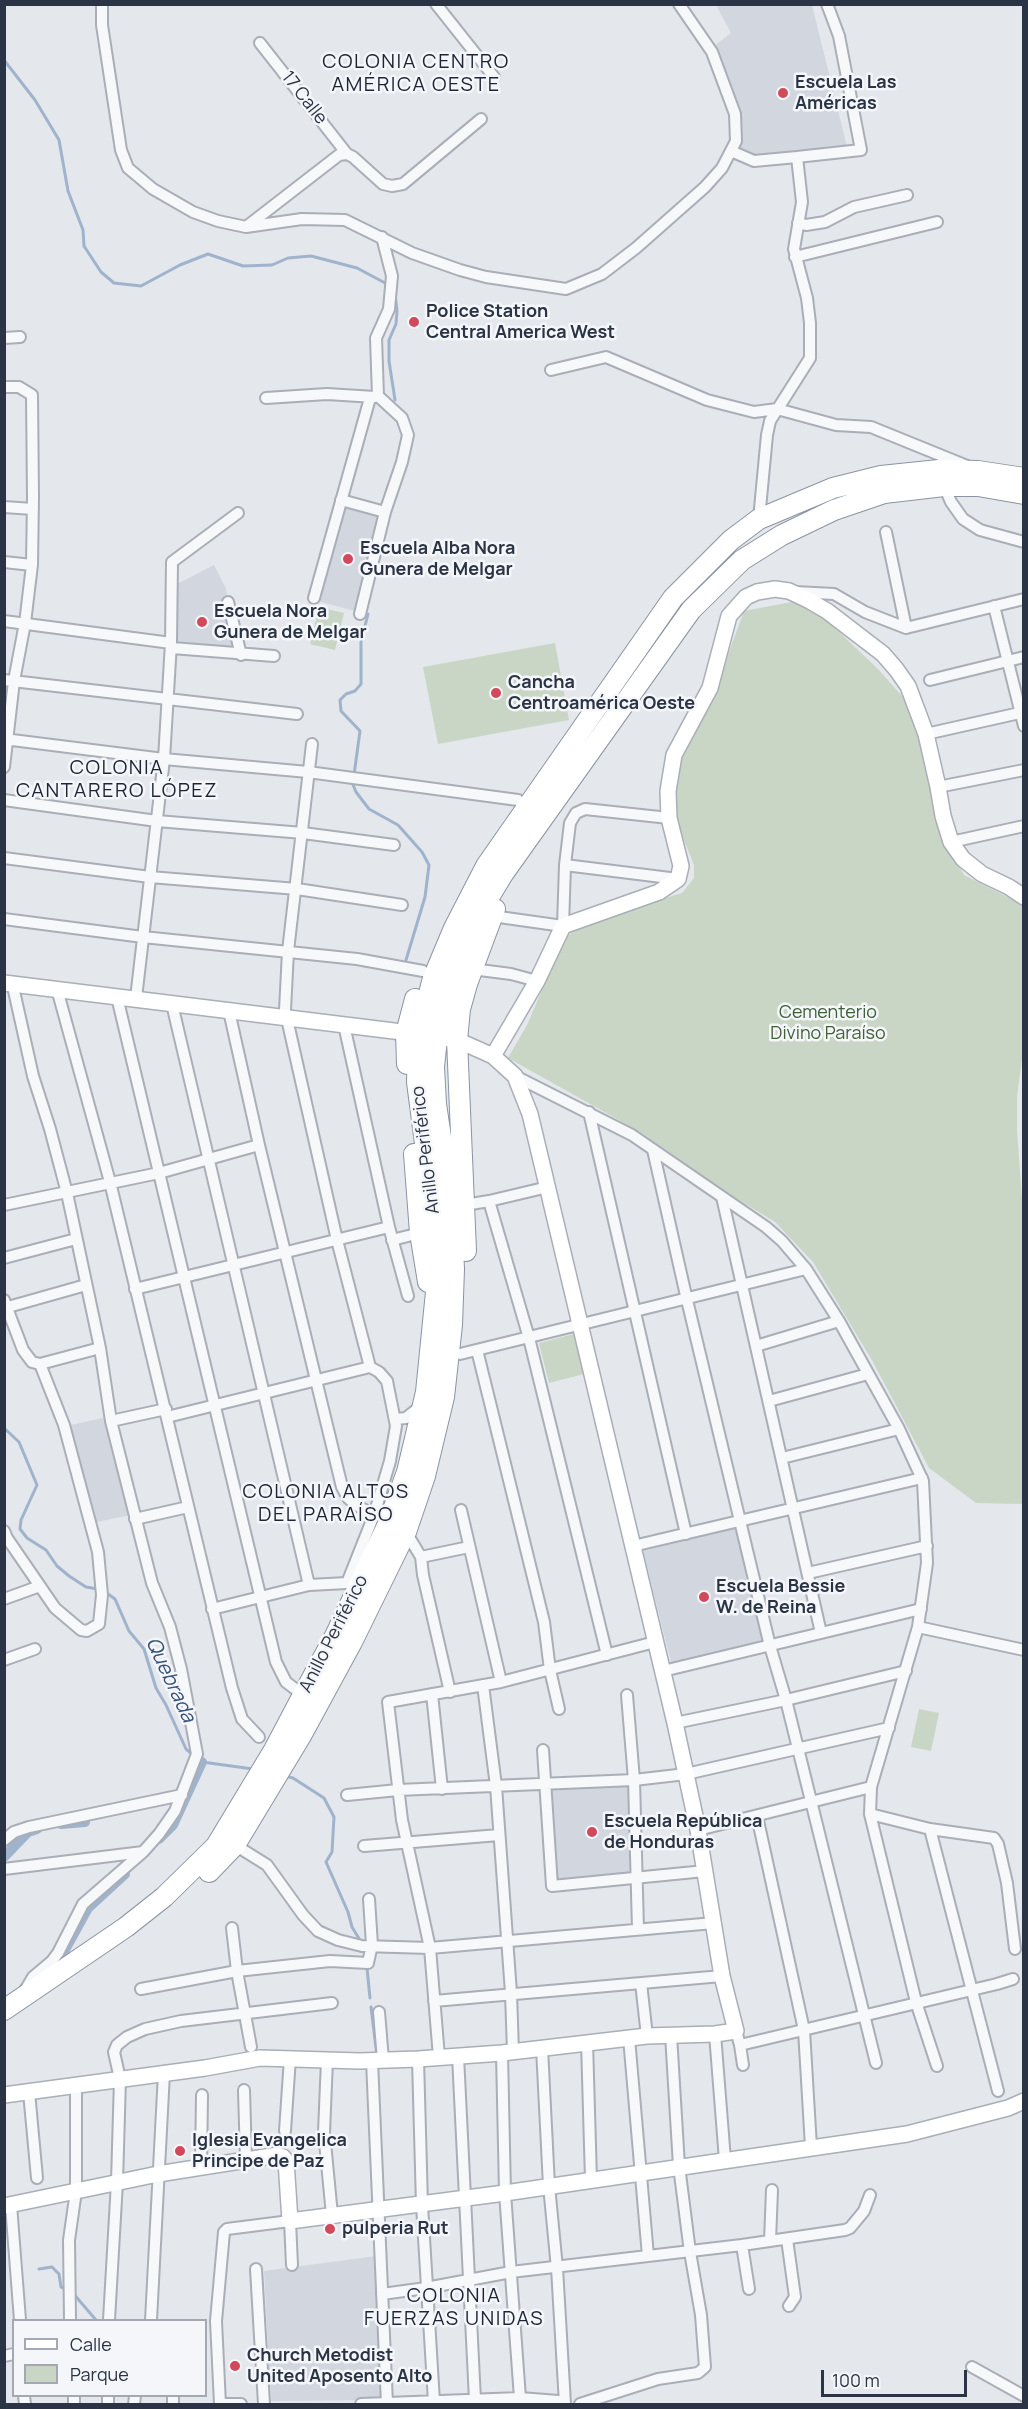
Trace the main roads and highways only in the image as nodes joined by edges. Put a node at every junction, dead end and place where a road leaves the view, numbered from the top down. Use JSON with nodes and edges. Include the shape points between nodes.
{"nodes":[{"id":1,"x":1023,"y":478,"type":"edge"},
{"id":2,"x":1023,"y":494,"type":"edge"},
{"id":3,"x":573,"y":742,"type":"junction"},
{"id":4,"x":592,"y":748,"type":"junction"},
{"id":5,"x":434,"y":1320,"type":"junction"},
{"id":6,"x":444,"y":1397,"type":"junction"},
{"id":7,"x":12,"y":2004,"type":"edge"},
{"id":8,"x":4,"y":2024,"type":"edge"}],
"edges":[{"from":1,"to":3,"type":"highway","name":"Anillo Periférico","via":[[978,471],[881,476],[833,488],[759,519],[731,540],[673,598]]},
{"from":2,"to":4,"type":"highway","name":"Anillo Periférico","via":[[978,486],[884,493],[859,500],[782,535],[742,560],[691,610]]},
{"from":3,"to":5,"type":"highway","name":"Anillo Periférico","via":[[486,866],[467,900],[434,978],[424,1013],[417,1082],[436,1231]]},
{"from":3,"to":5,"type":"highway","via":[[543,766],[465,880],[423,971],[408,1033],[420,1233]]},
{"from":4,"to":6,"type":"highway","via":[[571,793],[500,898],[450,1039],[465,1205],[468,1352]]},
{"from":4,"to":6,"type":"highway","name":"Anillo Periférico","via":[[483,907],[443,1005],[435,1067],[436,1104],[451,1204],[454,1269]]},
{"from":5,"to":7,"type":"highway","name":"Anillo Periférico","via":[[423,1405],[407,1472],[387,1526],[335,1636],[230,1824],[200,1864],[164,1897]]},
{"from":6,"to":8,"type":"highway","name":"Anillo Periférico","via":[[425,1476],[406,1532],[319,1703],[235,1845],[166,1909]]}]}
